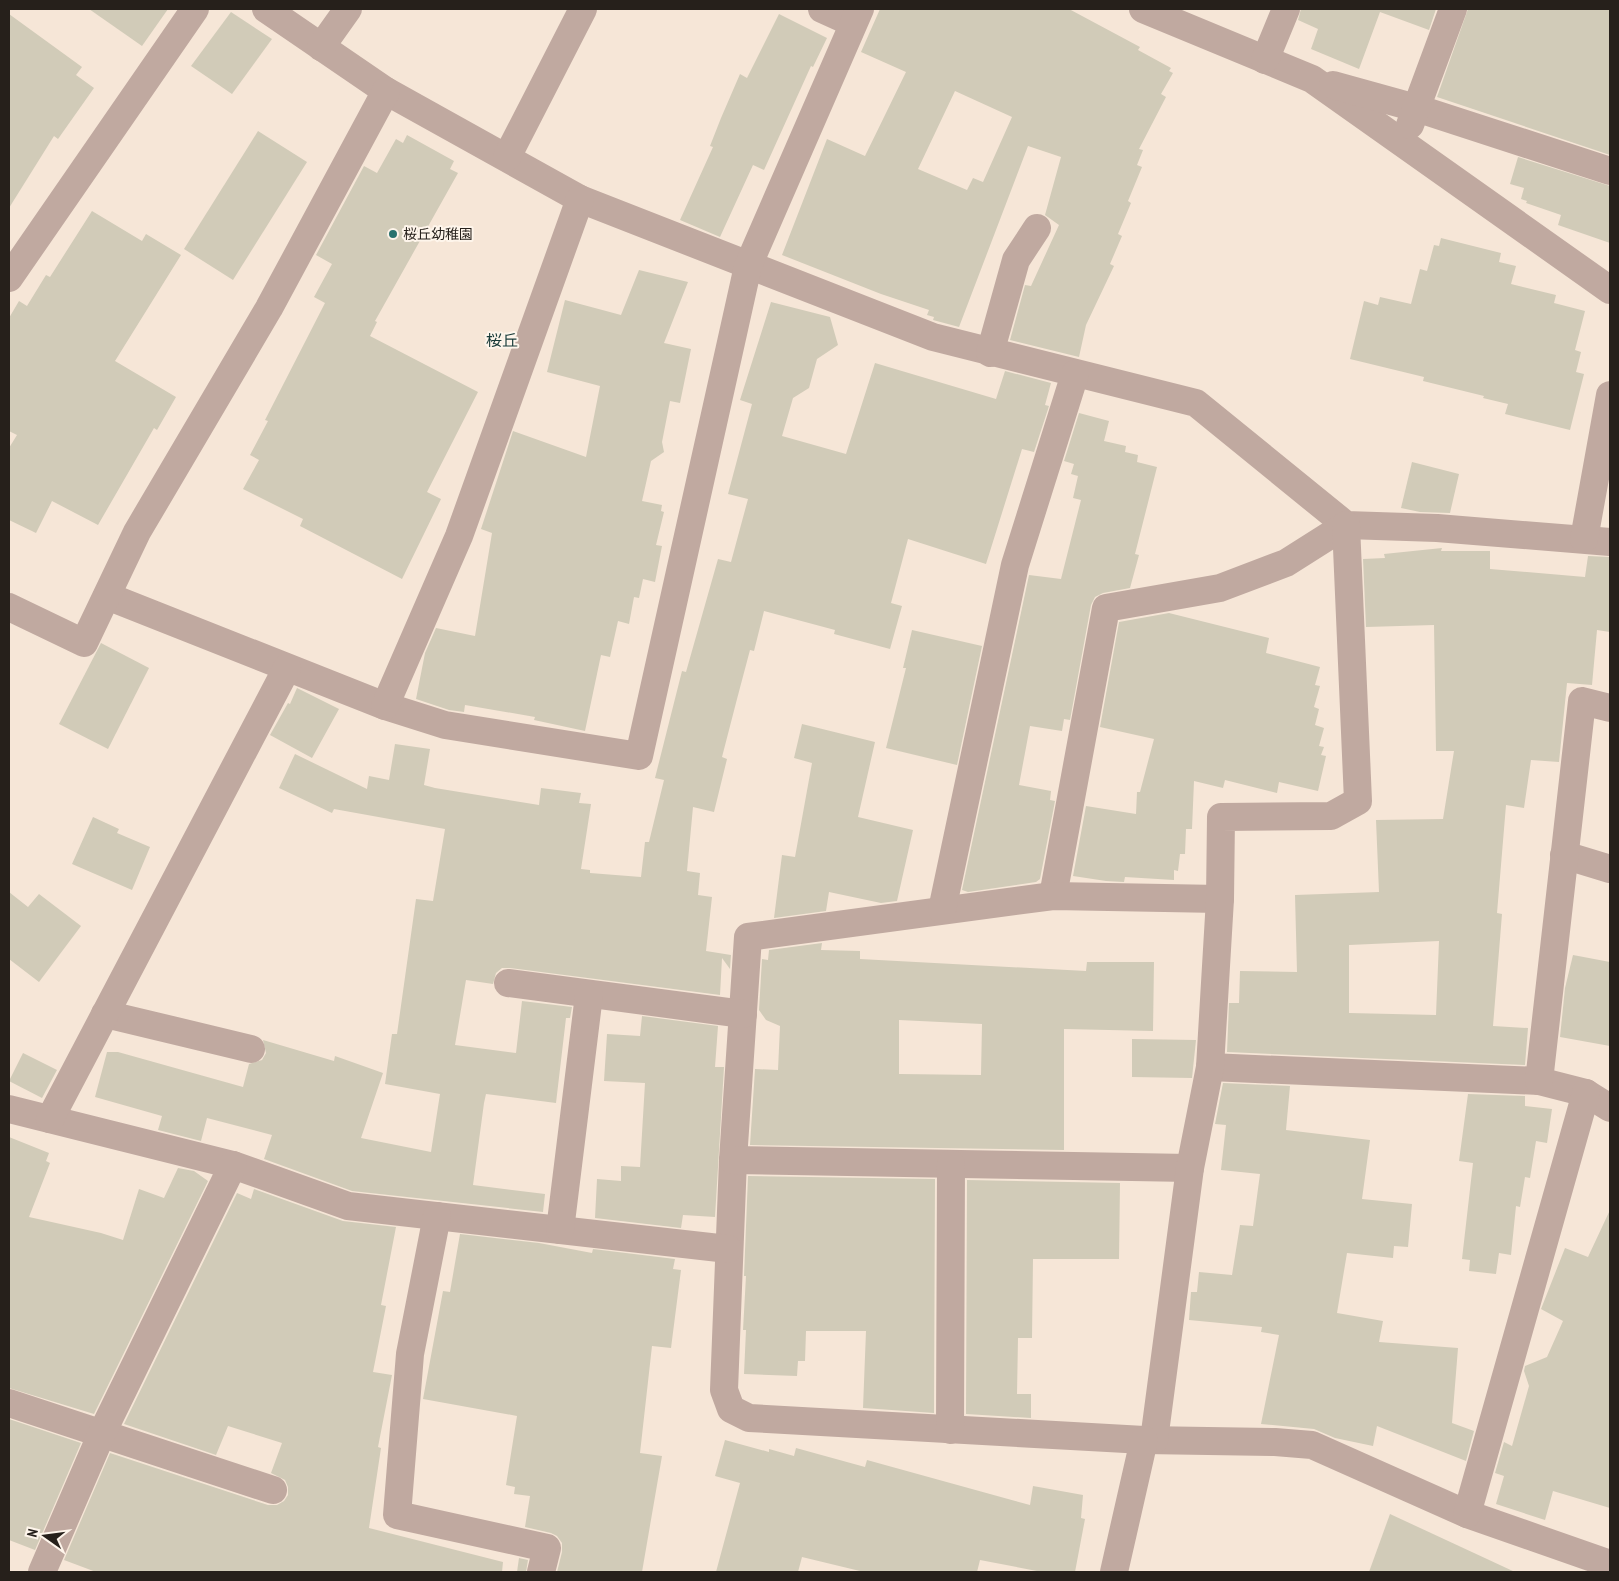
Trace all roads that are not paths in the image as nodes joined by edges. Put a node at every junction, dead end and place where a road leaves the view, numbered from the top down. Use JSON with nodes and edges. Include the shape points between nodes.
{"nodes":[{"id":1,"x":195,"y":9,"type":"edge"},
{"id":2,"x":266,"y":9,"type":"edge"},
{"id":3,"x":348,"y":9,"type":"edge"},
{"id":4,"x":583,"y":9,"type":"edge"},
{"id":5,"x":822,"y":9,"type":"edge"},
{"id":6,"x":1143,"y":9,"type":"edge"},
{"id":7,"x":1286,"y":9,"type":"edge"},
{"id":8,"x":1452,"y":9,"type":"edge"},
{"id":9,"x":856,"y":16,"type":"edge"},
{"id":10,"x":321,"y":47,"type":"junction"},
{"id":11,"x":1265,"y":60,"type":"junction"},
{"id":12,"x":1312,"y":79,"type":"junction"},
{"id":13,"x":386,"y":91,"type":"junction"},
{"id":14,"x":1416,"y":108,"type":"junction"},
{"id":15,"x":1403,"y":143,"type":"junction"},
{"id":16,"x":507,"y":157,"type":"junction"},
{"id":17,"x":1610,"y":171,"type":"edge"},
{"id":18,"x":580,"y":199,"type":"junction"},
{"id":19,"x":1037,"y":228,"type":"dead end"},
{"id":20,"x":748,"y":266,"type":"junction"},
{"id":21,"x":9,"y":278,"type":"edge"},
{"id":22,"x":1610,"y":290,"type":"edge"},
{"id":23,"x":990,"y":352,"type":"junction"},
{"id":24,"x":1075,"y":374,"type":"junction"},
{"id":25,"x":1610,"y":395,"type":"edge"},
{"id":26,"x":1346,"y":525,"type":"junction"},
{"id":27,"x":1584,"y":539,"type":"junction"},
{"id":28,"x":1610,"y":542,"type":"edge"},
{"id":29,"x":107,"y":596,"type":"junction"},
{"id":30,"x":9,"y":607,"type":"edge"},
{"id":31,"x":287,"y":668,"type":"junction"},
{"id":32,"x":385,"y":706,"type":"junction"},
{"id":33,"x":1610,"y":708,"type":"edge"},
{"id":34,"x":1564,"y":855,"type":"junction"},
{"id":35,"x":1610,"y":869,"type":"edge"},
{"id":36,"x":1053,"y":896,"type":"junction"},
{"id":37,"x":1220,"y":899,"type":"junction"},
{"id":38,"x":942,"y":910,"type":"junction"},
{"id":39,"x":508,"y":983,"type":"dead end"},
{"id":40,"x":589,"y":995,"type":"junction"},
{"id":41,"x":105,"y":1014,"type":"junction"},
{"id":42,"x":743,"y":1014,"type":"junction"},
{"id":43,"x":251,"y":1049,"type":"dead end"},
{"id":44,"x":1210,"y":1067,"type":"junction"},
{"id":45,"x":1539,"y":1081,"type":"junction"},
{"id":46,"x":1586,"y":1093,"type":"junction"},
{"id":47,"x":1610,"y":1108,"type":"edge"},
{"id":48,"x":9,"y":1109,"type":"edge"},
{"id":49,"x":50,"y":1119,"type":"junction"},
{"id":50,"x":733,"y":1160,"type":"junction"},
{"id":51,"x":951,"y":1164,"type":"junction"},
{"id":52,"x":233,"y":1165,"type":"junction"},
{"id":53,"x":1190,"y":1168,"type":"junction"},
{"id":54,"x":437,"y":1216,"type":"junction"},
{"id":55,"x":560,"y":1230,"type":"junction"},
{"id":56,"x":728,"y":1249,"type":"junction"},
{"id":57,"x":9,"y":1403,"type":"edge"},
{"id":58,"x":950,"y":1430,"type":"junction"},
{"id":59,"x":102,"y":1433,"type":"junction"},
{"id":60,"x":1149,"y":1440,"type":"junction"},
{"id":61,"x":273,"y":1490,"type":"dead end"},
{"id":62,"x":1467,"y":1514,"type":"junction"},
{"id":63,"x":1610,"y":1564,"type":"edge"},
{"id":64,"x":42,"y":1572,"type":"edge"},
{"id":65,"x":541,"y":1572,"type":"edge"},
{"id":66,"x":1114,"y":1572,"type":"edge"}],
"edges":[{"from":1,"to":21,"type":"street"},
{"from":2,"to":10,"type":"street"},
{"from":3,"to":10,"type":"street"},
{"from":4,"to":16,"type":"street"},
{"from":5,"to":9,"type":"street"},
{"from":6,"to":11,"type":"street"},
{"from":7,"to":11,"type":"street"},
{"from":8,"to":14,"type":"street"},
{"from":9,"to":20,"type":"street"},
{"from":10,"to":13,"type":"street"},
{"from":11,"to":12,"type":"street"},
{"from":12,"to":14,"type":"street"},
{"from":12,"to":15,"type":"street"},
{"from":13,"to":16,"type":"street"},
{"from":13,"to":29,"type":"street","via":[[269,308],[137,532]]},
{"from":14,"to":15,"type":"street"},
{"from":14,"to":17,"type":"street"},
{"from":15,"to":22,"type":"street"},
{"from":16,"to":18,"type":"street"},
{"from":18,"to":20,"type":"street"},
{"from":18,"to":32,"type":"street","via":[[459,536]]},
{"from":19,"to":23,"type":"street","via":[[1016,260]]},
{"from":20,"to":23,"type":"street","via":[[933,337]]},
{"from":20,"to":32,"type":"street","via":[[639,756],[445,725]]},
{"from":23,"to":24,"type":"street"},
{"from":24,"to":26,"type":"street","via":[[1196,403]]},
{"from":24,"to":38,"type":"street","via":[[1015,565]]},
{"from":25,"to":27,"type":"street"},
{"from":26,"to":27,"type":"street"},
{"from":26,"to":36,"type":"street","via":[[1286,562],[1220,588],[1106,608]]},
{"from":26,"to":37,"type":"street","via":[[1358,802],[1331,816],[1221,817]]},
{"from":27,"to":28,"type":"street"},
{"from":29,"to":30,"type":"street","via":[[84,643]]},
{"from":29,"to":31,"type":"street"},
{"from":31,"to":32,"type":"street"},
{"from":31,"to":41,"type":"street"},
{"from":33,"to":34,"type":"street","via":[[1582,701]]},
{"from":34,"to":35,"type":"street"},
{"from":34,"to":45,"type":"street"},
{"from":36,"to":37,"type":"street"},
{"from":36,"to":38,"type":"street"},
{"from":37,"to":44,"type":"street"},
{"from":38,"to":42,"type":"street","via":[[748,937]]},
{"from":39,"to":40,"type":"street"},
{"from":40,"to":42,"type":"street"},
{"from":40,"to":55,"type":"street"},
{"from":41,"to":43,"type":"street"},
{"from":41,"to":49,"type":"street"},
{"from":42,"to":50,"type":"street"},
{"from":44,"to":45,"type":"street"},
{"from":44,"to":53,"type":"street"},
{"from":45,"to":46,"type":"street"},
{"from":46,"to":47,"type":"street"},
{"from":46,"to":62,"type":"street"},
{"from":48,"to":49,"type":"street"},
{"from":49,"to":52,"type":"street"},
{"from":50,"to":51,"type":"street"},
{"from":50,"to":56,"type":"street"},
{"from":51,"to":53,"type":"street"},
{"from":51,"to":58,"type":"street"},
{"from":52,"to":54,"type":"street","via":[[348,1206]]},
{"from":52,"to":59,"type":"street"},
{"from":53,"to":60,"type":"street"},
{"from":54,"to":55,"type":"street"},
{"from":54,"to":65,"type":"street","via":[[410,1354],[396,1515],[547,1548]]},
{"from":55,"to":56,"type":"street"},
{"from":56,"to":58,"type":"street","via":[[724,1390],[732,1409],[749,1418]]},
{"from":57,"to":59,"type":"street"},
{"from":58,"to":60,"type":"street"},
{"from":59,"to":61,"type":"street"},
{"from":59,"to":64,"type":"street"},
{"from":60,"to":62,"type":"street","via":[[1275,1442],[1312,1446]]},
{"from":60,"to":66,"type":"street"},
{"from":62,"to":63,"type":"street"}]}
